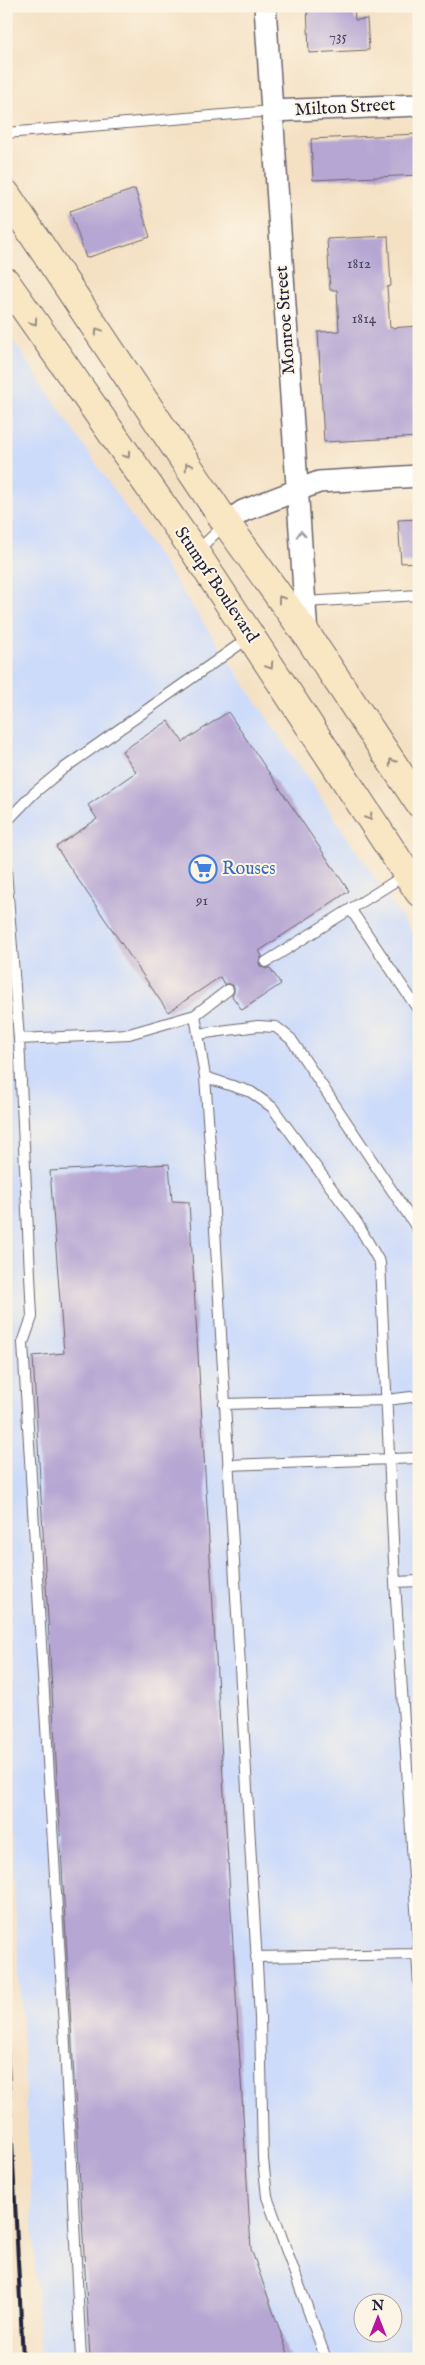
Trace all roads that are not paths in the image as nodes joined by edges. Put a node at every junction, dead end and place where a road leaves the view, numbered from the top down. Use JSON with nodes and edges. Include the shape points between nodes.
{"nodes":[{"id":1,"x":265,"y":6,"type":"edge"},
{"id":2,"x":419,"y":104,"type":"edge"},
{"id":3,"x":271,"y":111,"type":"junction"},
{"id":4,"x":6,"y":132,"type":"edge"},
{"id":5,"x":6,"y":194,"type":"edge"},
{"id":6,"x":6,"y":282,"type":"edge"},
{"id":7,"x":419,"y":476,"type":"edge"},
{"id":8,"x":298,"y":489,"type":"junction"},
{"id":9,"x":226,"y":523,"type":"junction"},
{"id":10,"x":195,"y":552,"type":"junction"},
{"id":11,"x":419,"y":595,"type":"edge"},
{"id":12,"x":305,"y":602,"type":"junction"},
{"id":13,"x":307,"y":635,"type":"junction"},
{"id":14,"x":251,"y":637,"type":"junction"},
{"id":15,"x":419,"y":803,"type":"edge"},
{"id":16,"x":6,"y":822,"type":"edge"},
{"id":17,"x":6,"y":870,"type":"edge"},
{"id":18,"x":415,"y":879,"type":"edge"},
{"id":19,"x":351,"y":910,"type":"junction"},
{"id":20,"x":266,"y":962,"type":"dead end"},
{"id":21,"x":228,"y":990,"type":"dead end"},
{"id":22,"x":419,"y":1011,"type":"edge"},
{"id":23,"x":195,"y":1015,"type":"junction"},
{"id":24,"x":198,"y":1034,"type":"junction"},
{"id":25,"x":19,"y":1039,"type":"junction"},
{"id":26,"x":205,"y":1077,"type":"junction"},
{"id":27,"x":419,"y":1231,"type":"edge"},
{"id":28,"x":419,"y":1396,"type":"edge"},
{"id":29,"x":387,"y":1400,"type":"junction"},
{"id":30,"x":224,"y":1404,"type":"junction"},
{"id":31,"x":419,"y":1458,"type":"edge"},
{"id":32,"x":390,"y":1459,"type":"junction"},
{"id":33,"x":228,"y":1465,"type":"junction"},
{"id":34,"x":419,"y":1581,"type":"edge"},
{"id":35,"x":396,"y":1582,"type":"junction"},
{"id":36,"x":418,"y":1954,"type":"edge"},
{"id":37,"x":256,"y":1957,"type":"junction"},
{"id":38,"x":419,"y":1986,"type":"edge"},
{"id":39,"x":81,"y":2359,"type":"edge"},
{"id":40,"x":326,"y":2359,"type":"edge"}],
"edges":[{"from":1,"to":3,"type":"street","name":"Monroe Street"},
{"from":2,"to":3,"type":"street","name":"Milton Street"},
{"from":3,"to":4,"type":"lane"},
{"from":3,"to":8,"type":"street","name":"Monroe Street"},
{"from":9,"to":5,"type":"main road","one_way":true},
{"from":6,"to":10,"type":"main road","name":"Stumpf Boulevard","one_way":true},
{"from":7,"to":8,"type":"street","via":[[319,482]]},
{"from":8,"to":9,"type":"street","via":[[243,511]]},
{"from":12,"to":8,"type":"street","name":"Monroe Street","one_way":true},
{"from":9,"to":10,"type":"lane"},
{"from":13,"to":9,"type":"main road","one_way":true},
{"from":10,"to":14,"type":"main road","name":"Stumpf Boulevard"},
{"from":11,"to":12,"type":"lane"},
{"from":12,"to":13,"type":"street","name":"Monroe Street"},
{"from":15,"to":13,"type":"main road","one_way":true},
{"from":14,"to":16,"type":"lane","via":[[62,769]]},
{"from":14,"to":18,"type":"main road","name":"Stumpf Boulevard","one_way":true},
{"from":17,"to":25,"type":"lane"},
{"from":18,"to":19,"type":"lane"},
{"from":19,"to":20,"type":"lane"},
{"from":19,"to":22,"type":"lane"},
{"from":21,"to":23,"type":"lane"},
{"from":23,"to":24,"type":"lane"},
{"from":23,"to":25,"type":"lane","via":[[129,1034]]},
{"from":24,"to":26,"type":"lane"},
{"from":24,"to":27,"type":"lane","via":[[258,1026],[276,1027],[291,1039]]},
{"from":25,"to":39,"type":"lane","via":[[32,1317],[23,1343]]},
{"from":26,"to":29,"type":"lane","via":[[251,1092],[272,1107],[356,1223],[380,1263]]},
{"from":26,"to":30,"type":"lane"},
{"from":28,"to":29,"type":"lane"},
{"from":29,"to":30,"type":"lane"},
{"from":29,"to":32,"type":"lane"},
{"from":30,"to":33,"type":"lane"},
{"from":31,"to":32,"type":"lane"},
{"from":32,"to":33,"type":"lane"},
{"from":32,"to":35,"type":"lane"},
{"from":33,"to":37,"type":"lane"},
{"from":34,"to":35,"type":"lane"},
{"from":35,"to":36,"type":"lane"},
{"from":36,"to":37,"type":"lane"},
{"from":36,"to":38,"type":"lane"},
{"from":37,"to":40,"type":"lane","via":[[267,2197]]}]}
